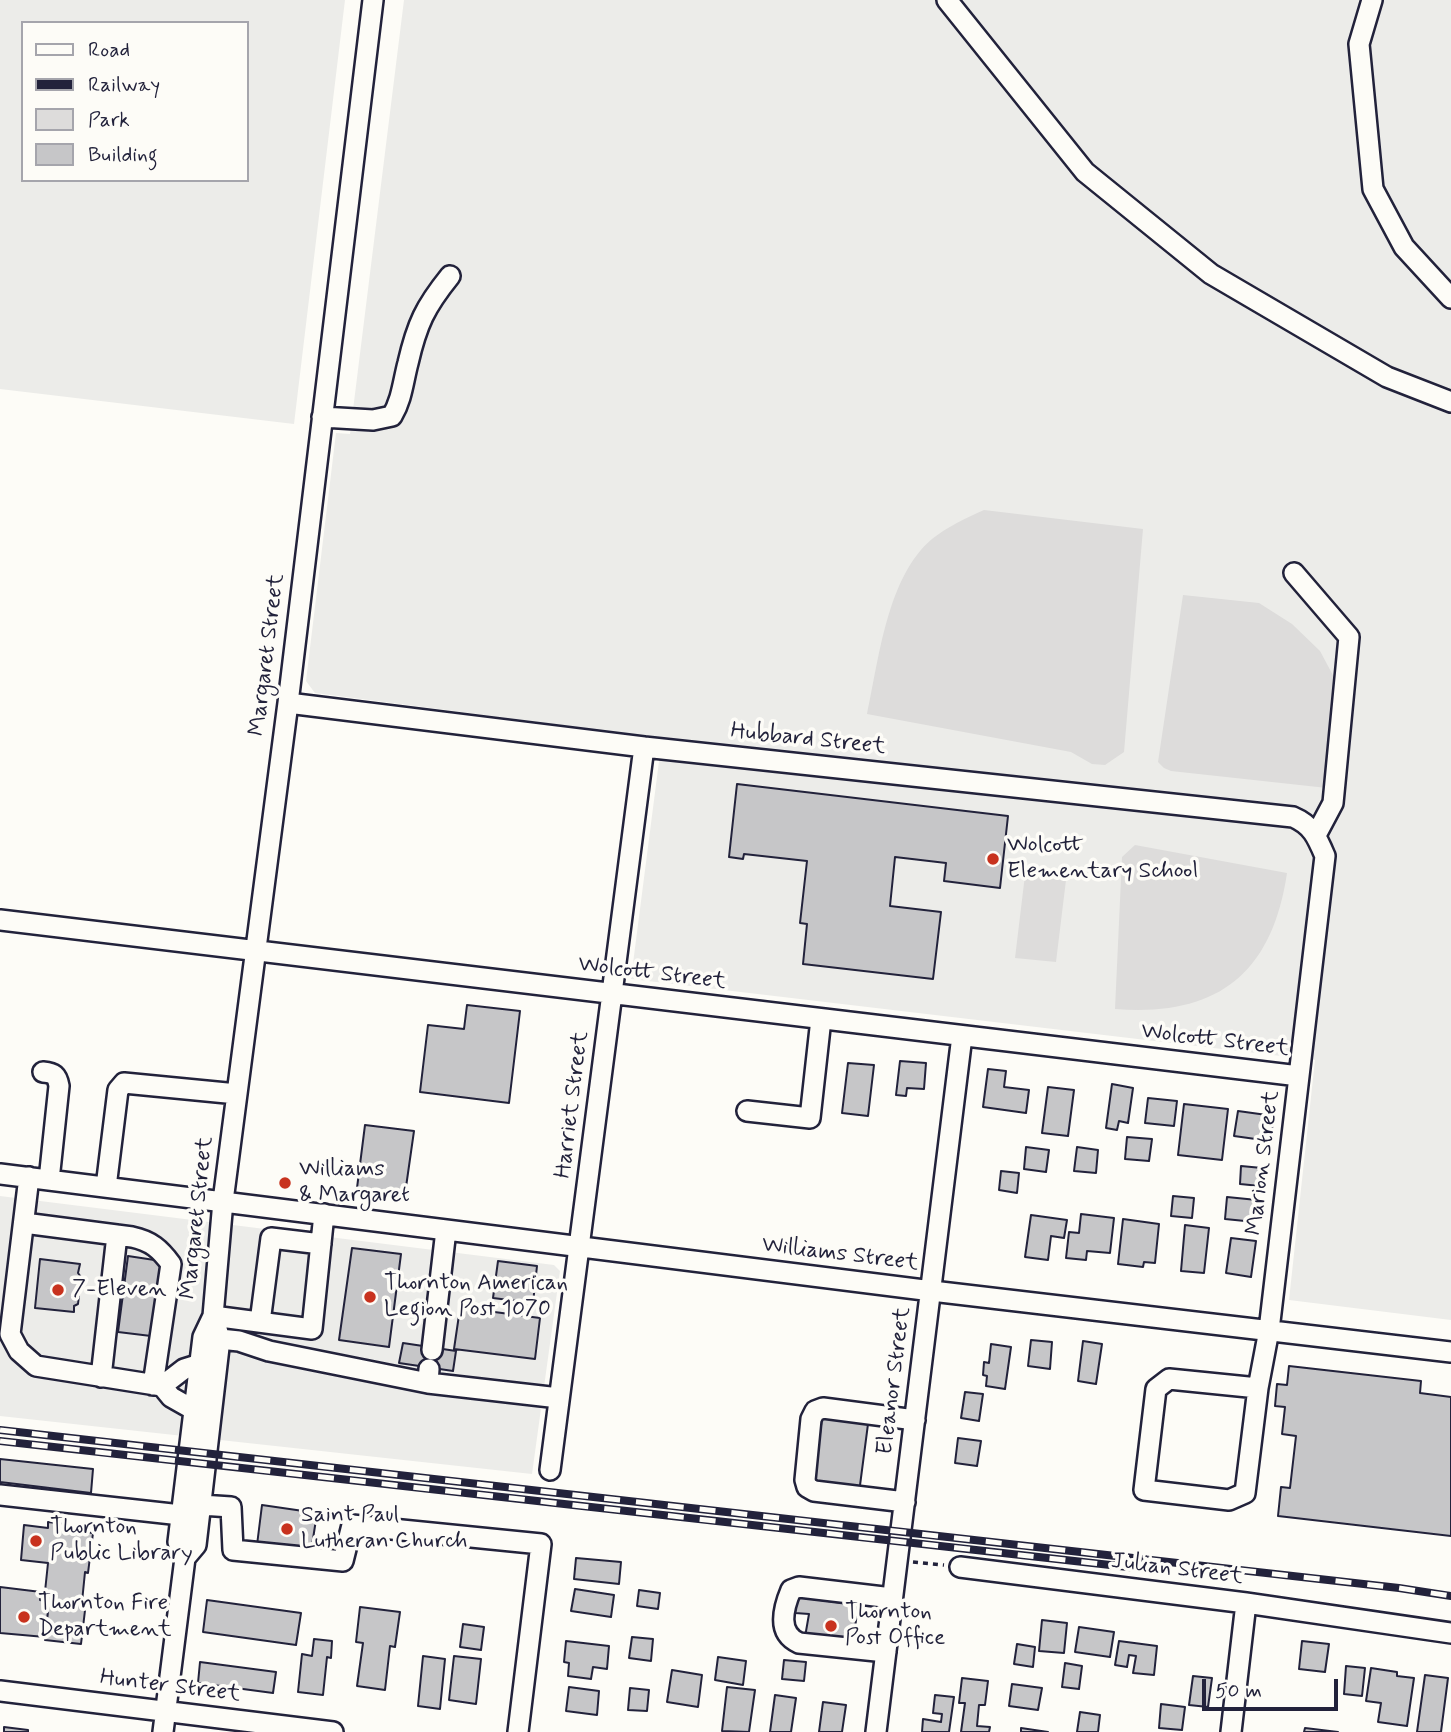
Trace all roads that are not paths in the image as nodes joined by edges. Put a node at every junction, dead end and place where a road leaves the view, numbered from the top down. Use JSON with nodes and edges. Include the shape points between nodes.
{"nodes":[{"id":1,"x":373,"y":0,"type":"edge"},
{"id":2,"x":947,"y":0,"type":"edge"},
{"id":3,"x":1371,"y":0,"type":"edge"},
{"id":4,"x":450,"y":276,"type":"dead end"},
{"id":5,"x":1451,"y":298,"type":"edge"},
{"id":6,"x":1451,"y":402,"type":"edge"},
{"id":7,"x":323,"y":416,"type":"junction"},
{"id":8,"x":1294,"y":573,"type":"dead end"},
{"id":9,"x":288,"y":703,"type":"junction"},
{"id":10,"x":644,"y":747,"type":"junction"},
{"id":11,"x":1316,"y":835,"type":"junction"},
{"id":12,"x":0,"y":920,"type":"edge"},
{"id":13,"x":254,"y":951,"type":"junction"},
{"id":14,"x":612,"y":994,"type":"junction"},
{"id":15,"x":821,"y":1019,"type":"junction"},
{"id":16,"x":962,"y":1037,"type":"junction"},
{"id":17,"x":43,"y":1072,"type":"dead end"},
{"id":18,"x":1299,"y":1076,"type":"junction"},
{"id":19,"x":237,"y":1094,"type":"junction"},
{"id":20,"x":747,"y":1111,"type":"dead end"},
{"id":21,"x":0,"y":1174,"type":"edge"},
{"id":22,"x":39,"y":1179,"type":"junction"},
{"id":23,"x":106,"y":1187,"type":"junction"},
{"id":24,"x":223,"y":1202,"type":"junction"},
{"id":25,"x":324,"y":1214,"type":"junction"},
{"id":26,"x":24,"y":1223,"type":"junction"},
{"id":27,"x":446,"y":1230,"type":"junction"},
{"id":28,"x":117,"y":1235,"type":"junction"},
{"id":29,"x":321,"y":1244,"type":"junction"},
{"id":30,"x":579,"y":1247,"type":"junction"},
{"id":31,"x":932,"y":1292,"type":"junction"},
{"id":32,"x":213,"y":1316,"type":"junction"},
{"id":33,"x":260,"y":1322,"type":"junction"},
{"id":34,"x":1269,"y":1330,"type":"junction"},
{"id":35,"x":212,"y":1338,"type":"junction"},
{"id":36,"x":1451,"y":1352,"type":"edge"},
{"id":37,"x":200,"y":1364,"type":"junction"},
{"id":38,"x":430,"y":1367,"type":"junction"},
{"id":39,"x":101,"y":1377,"type":"junction"},
{"id":40,"x":158,"y":1386,"type":"junction"},
{"id":41,"x":1258,"y":1388,"type":"junction"},
{"id":42,"x":559,"y":1398,"type":"junction"},
{"id":43,"x":194,"y":1410,"type":"junction"},
{"id":44,"x":915,"y":1420,"type":"junction"},
{"id":45,"x":550,"y":1469,"type":"dead end"},
{"id":46,"x":0,"y":1495,"type":"edge"},
{"id":47,"x":905,"y":1502,"type":"junction"},
{"id":48,"x":201,"y":1505,"type":"junction"},
{"id":49,"x":181,"y":1515,"type":"junction"},
{"id":50,"x":185,"y":1558,"type":"junction"},
{"id":51,"x":960,"y":1567,"type":"road end"},
{"id":52,"x":892,"y":1598,"type":"junction"},
{"id":53,"x":1246,"y":1603,"type":"junction"},
{"id":54,"x":1451,"y":1633,"type":"edge"},
{"id":55,"x":886,"y":1652,"type":"junction"},
{"id":56,"x":0,"y":1691,"type":"edge"},
{"id":57,"x":166,"y":1712,"type":"junction"},
{"id":58,"x":163,"y":1732,"type":"edge"},
{"id":59,"x":333,"y":1732,"type":"edge"},
{"id":60,"x":518,"y":1732,"type":"edge"},
{"id":61,"x":876,"y":1732,"type":"edge"},
{"id":62,"x":1231,"y":1732,"type":"edge"}],
"edges":[{"from":1,"to":7,"type":"street","name":"Margaret Street"},
{"from":2,"to":6,"type":"street","via":[[1085,172],[1211,274],[1387,377]]},
{"from":3,"to":5,"type":"street","via":[[1359,44],[1373,189],[1404,247]]},
{"from":4,"to":7,"type":"street","via":[[421,319],[401,401],[392,416],[373,421]]},
{"from":7,"to":9,"type":"street","name":"Margaret Street"},
{"from":8,"to":11,"type":"street","via":[[1349,637],[1333,803]]},
{"from":9,"to":10,"type":"street","name":"Hubbard Street"},
{"from":9,"to":13,"type":"street","name":"Margaret Street"},
{"from":10,"to":11,"type":"street","name":"Hubbard Street","via":[[1293,817],[1307,823]]},
{"from":10,"to":14,"type":"street","name":"Harriet Street"},
{"from":11,"to":18,"type":"street","name":"Marion Street","via":[[1325,856]]},
{"from":12,"to":13,"type":"street","name":"Wolcott Street"},
{"from":13,"to":14,"type":"street","name":"Wolcott Street"},
{"from":13,"to":19,"type":"street","name":"Margaret Street"},
{"from":14,"to":15,"type":"street","name":"Wolcott Street"},
{"from":14,"to":30,"type":"street","name":"Harriet Street"},
{"from":15,"to":16,"type":"street","name":"Wolcott Street"},
{"from":15,"to":20,"type":"street","via":[[810,1118]]},
{"from":16,"to":18,"type":"street","name":"Wolcott Street"},
{"from":16,"to":31,"type":"street","name":"Eleanor Street"},
{"from":17,"to":22,"type":"street","via":[[53,1073],[59,1086]]},
{"from":18,"to":34,"type":"street","name":"Marion Street"},
{"from":19,"to":23,"type":"street","via":[[124,1083],[118,1090]]},
{"from":19,"to":24,"type":"street","name":"Margaret Street"},
{"from":21,"to":22,"type":"street","name":"Williams Street"},
{"from":22,"to":23,"type":"street","name":"Williams Street"},
{"from":22,"to":26,"type":"street"},
{"from":23,"to":24,"type":"street","name":"Williams Street"},
{"from":24,"to":25,"type":"street","name":"Williams Street"},
{"from":24,"to":32,"type":"street","name":"Margaret Street"},
{"from":25,"to":27,"type":"street","name":"Williams Street"},
{"from":25,"to":29,"type":"street"},
{"from":26,"to":28,"type":"street"},
{"from":26,"to":39,"type":"street","via":[[10,1334],[19,1351],[36,1366]]},
{"from":27,"to":30,"type":"street","name":"Williams Street"},
{"from":27,"to":38,"type":"street"},
{"from":28,"to":39,"type":"street"},
{"from":28,"to":40,"type":"street","via":[[149,1241],[171,1264]]},
{"from":29,"to":33,"type":"street","via":[[271,1238]]},
{"from":29,"to":33,"type":"street","via":[[312,1329]]},
{"from":30,"to":31,"type":"street","name":"Williams Street"},
{"from":30,"to":42,"type":"street","name":"Harriet Street"},
{"from":31,"to":34,"type":"street","name":"Williams Street"},
{"from":31,"to":44,"type":"street","name":"Eleanor Street"},
{"from":32,"to":33,"type":"street"},
{"from":32,"to":35,"type":"street","name":"Margaret Street"},
{"from":34,"to":36,"type":"street","name":"Williams Street"},
{"from":34,"to":41,"type":"street","name":"Marion Street"},
{"from":35,"to":37,"type":"street","name":"Margaret Street"},
{"from":35,"to":38,"type":"street","via":[[269,1351]]},
{"from":35,"to":48,"type":"street","name":"Margaret Street"},
{"from":37,"to":40,"type":"street"},
{"from":37,"to":43,"type":"street","name":"Margaret Street"},
{"from":38,"to":42,"type":"street"},
{"from":39,"to":40,"type":"street"},
{"from":40,"to":43,"type":"street"},
{"from":41,"to":41,"type":"street","name":"Marion Street","via":[[1245,1493],[1229,1500],[1144,1490],[1156,1389],[1169,1379]]},
{"from":42,"to":45,"type":"street","name":"Harriet Street"},
{"from":43,"to":49,"type":"street","name":"Margaret Street"},
{"from":44,"to":47,"type":"street","name":"Eleanor Street"},
{"from":44,"to":47,"type":"street","via":[[822,1408],[811,1419],[807,1487]]},
{"from":46,"to":49,"type":"street"},
{"from":47,"to":52,"type":"street","name":"Eleanor Street"},
{"from":48,"to":50,"type":"street","name":"Margaret Street","via":[[196,1545]]},
{"from":48,"to":60,"type":"street","via":[[231,1507],[233,1550],[343,1561],[352,1525],[541,1544]]},
{"from":49,"to":50,"type":"street","name":"Margaret Street","via":[[178,1542]]},
{"from":50,"to":57,"type":"street","name":"Margaret Street"},
{"from":51,"to":53,"type":"street","name":"Julian Street"},
{"from":52,"to":55,"type":"street","name":"Eleanor Street"},
{"from":52,"to":55,"type":"street","via":[[799,1587],[791,1590],[787,1600],[784,1630],[789,1638],[799,1643]]},
{"from":53,"to":54,"type":"street","name":"Julian Street"},
{"from":53,"to":62,"type":"street"},
{"from":55,"to":61,"type":"street","name":"Eleanor Street"},
{"from":56,"to":57,"type":"street","name":"Hunter Street"},
{"from":57,"to":58,"type":"street","name":"Margaret Street"},
{"from":57,"to":59,"type":"street","name":"Hunter Street"}]}
